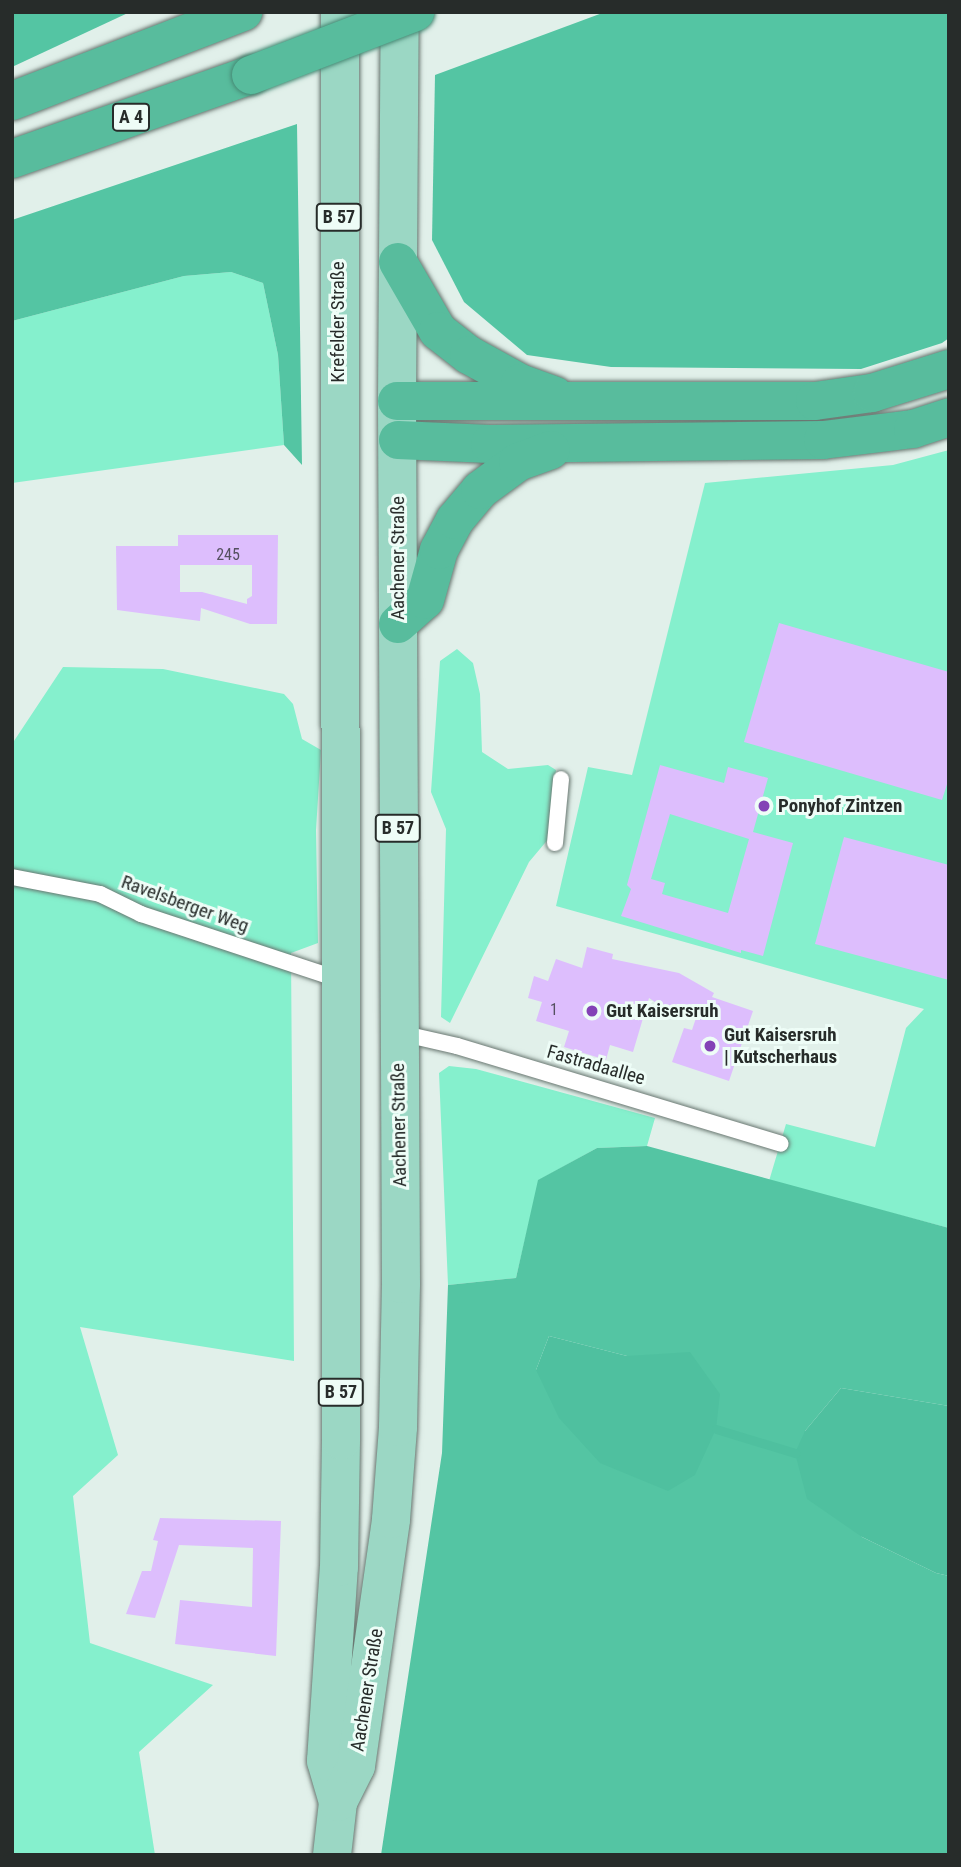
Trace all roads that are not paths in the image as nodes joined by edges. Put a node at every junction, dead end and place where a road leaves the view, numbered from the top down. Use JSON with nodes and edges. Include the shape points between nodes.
{"nodes":[{"id":1,"x":243,"y":12,"type":"edge"},
{"id":2,"x":340,"y":12,"type":"edge"},
{"id":3,"x":400,"y":12,"type":"edge"},
{"id":4,"x":415,"y":12,"type":"edge"},
{"id":5,"x":12,"y":101,"type":"edge"},
{"id":6,"x":12,"y":159,"type":"edge"},
{"id":7,"x":398,"y":262,"type":"junction"},
{"id":8,"x":949,"y":369,"type":"edge"},
{"id":9,"x":397,"y":401,"type":"junction"},
{"id":10,"x":567,"y":401,"type":"junction"},
{"id":11,"x":949,"y":416,"type":"edge"},
{"id":12,"x":338,"y":422,"type":"junction"},
{"id":13,"x":398,"y":440,"type":"junction"},
{"id":14,"x":575,"y":444,"type":"junction"},
{"id":15,"x":339,"y":472,"type":"joint"},
{"id":16,"x":398,"y":624,"type":"junction"},
{"id":17,"x":561,"y":779,"type":"dead end"},
{"id":18,"x":555,"y":843,"type":"dead end"},
{"id":19,"x":12,"y":877,"type":"edge"},
{"id":20,"x":340,"y":980,"type":"junction"},
{"id":21,"x":398,"y":1033,"type":"junction"},
{"id":22,"x":781,"y":1144,"type":"dead end"},
{"id":23,"x":338,"y":1802,"type":"junction"},
{"id":24,"x":332,"y":1855,"type":"edge"}],
"edges":[{"from":1,"to":5,"type":"highway"},
{"from":2,"to":12,"type":"main road","name":"Krefelder Straße","number":"B 57"},
{"from":3,"to":7,"type":"main road","number":"B 57"},
{"from":4,"to":6,"type":"highway","number":"A 4","bridge":true},
{"from":7,"to":9,"type":"main road","number":"B 57"},
{"from":7,"to":10,"type":"highway","via":[[438,331],[469,355],[520,383]]},
{"from":8,"to":10,"type":"highway","via":[[872,393],[815,401]]},
{"from":9,"to":10,"type":"highway"},
{"from":9,"to":12,"type":"main road"},
{"from":9,"to":13,"type":"main road","number":"B 57"},
{"from":11,"to":14,"type":"highway","via":[[913,429],[823,440]]},
{"from":12,"to":13,"type":"main road"},
{"from":12,"to":15,"type":"main road","name":"Krefelder Straße","number":"B 57"},
{"from":13,"to":14,"type":"highway"},
{"from":13,"to":16,"type":"main road","name":"Aachener Straße","number":"B 57"},
{"from":14,"to":16,"type":"highway","via":[[518,462],[480,491],[454,520],[425,600]]},
{"from":15,"to":20,"type":"main road","name":"Aachener Straße","number":"B 57"},
{"from":16,"to":21,"type":"main road","name":"Aachener Straße","number":"B 57"},
{"from":17,"to":18,"type":"lane"},
{"from":19,"to":20,"type":"lane","name":"Ravelsberger Weg","via":[[100,894],[141,914]]},
{"from":20,"to":21,"type":"main road"},
{"from":20,"to":23,"type":"main road","name":"Aachener Straße","number":"B 57","via":[[339,1567],[326,1761]]},
{"from":21,"to":22,"type":"lane","name":"Fastradaallee","via":[[470,1050]]},
{"from":21,"to":23,"type":"main road","name":"Aachener Straße","number":"B 57","via":[[401,1284],[393,1493],[356,1766]]},
{"from":23,"to":24,"type":"main road","name":"Aachener Straße","number":"B 57"}]}
